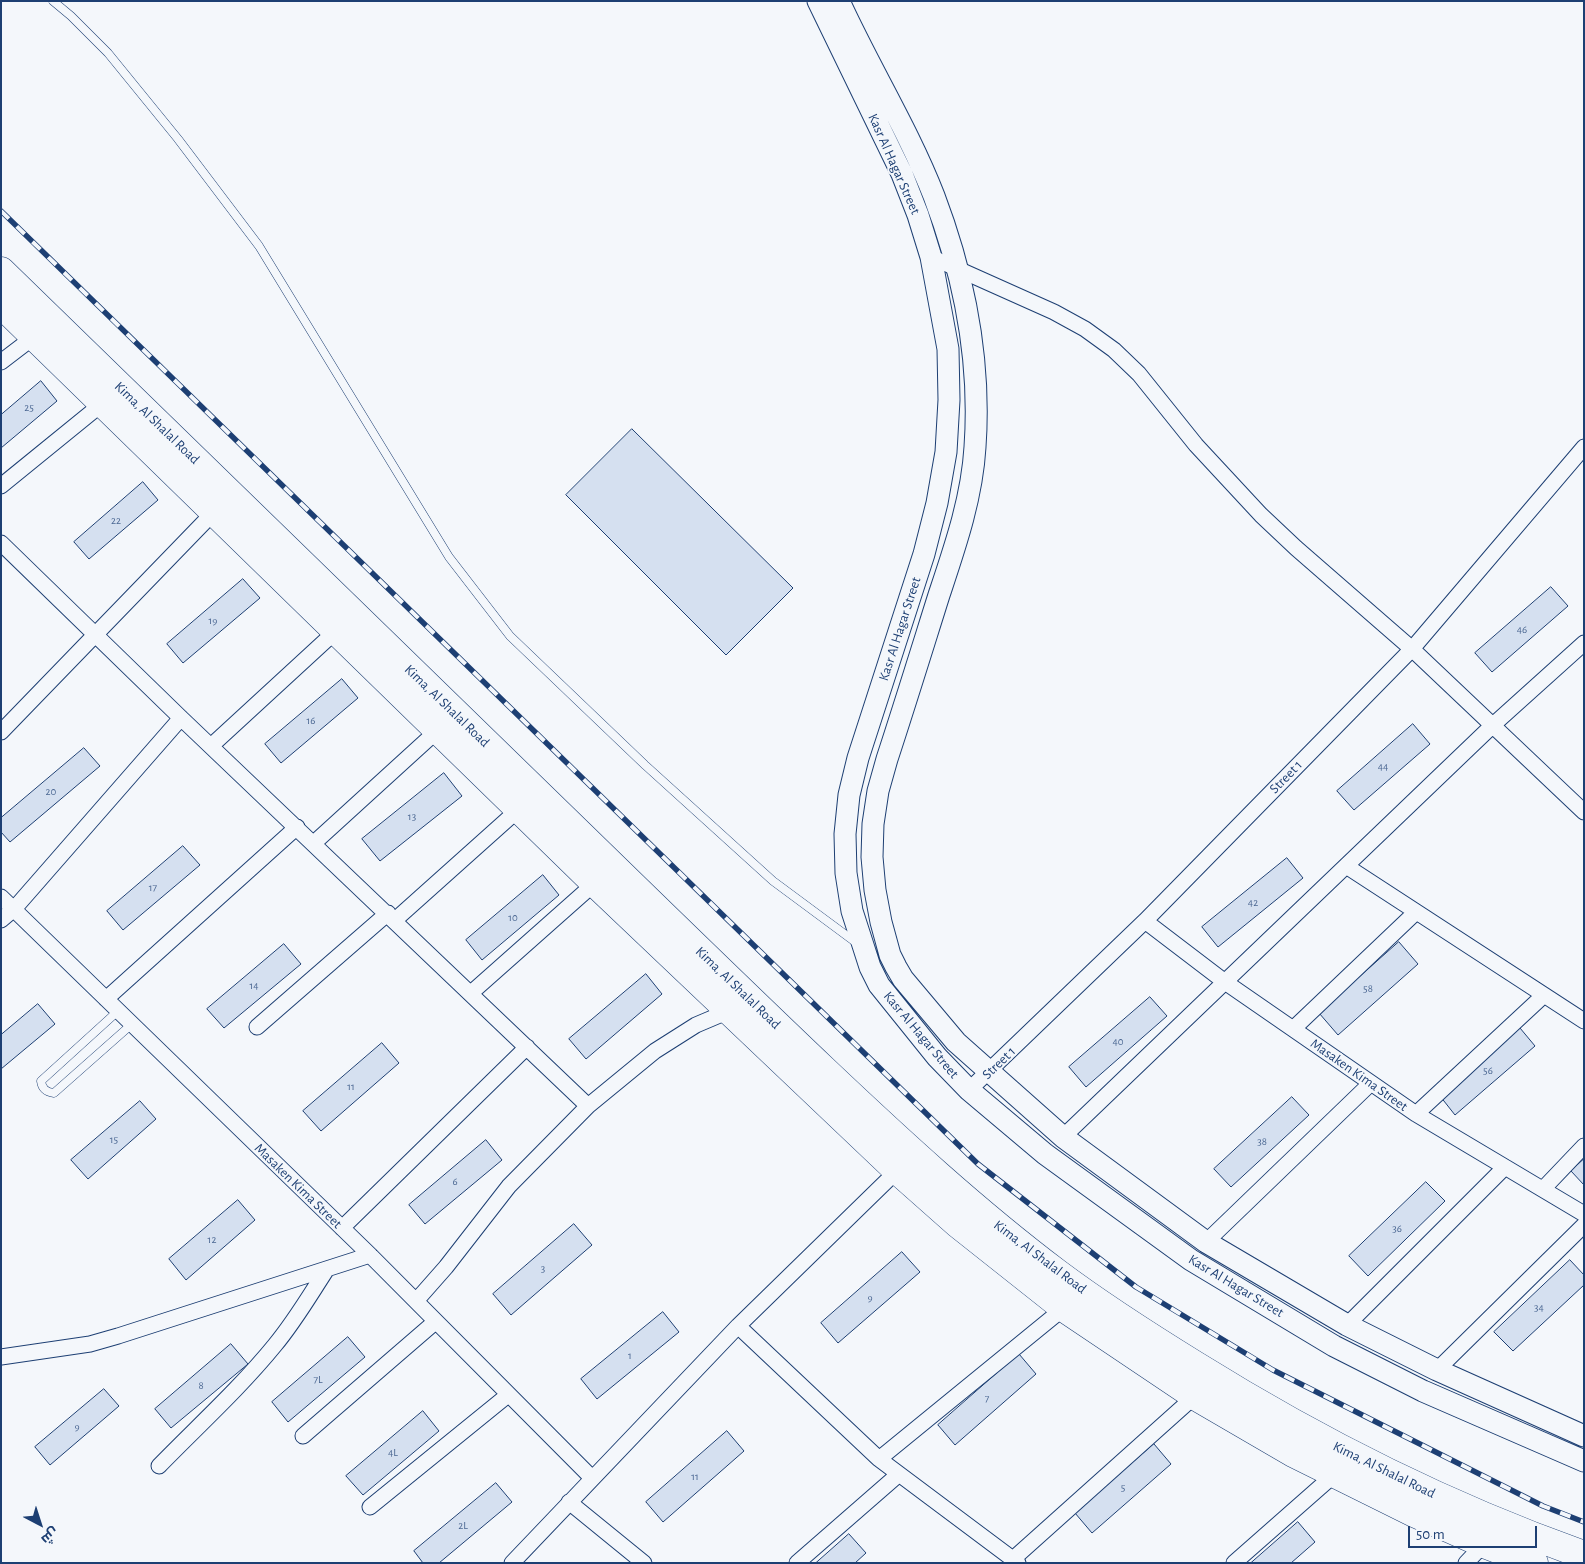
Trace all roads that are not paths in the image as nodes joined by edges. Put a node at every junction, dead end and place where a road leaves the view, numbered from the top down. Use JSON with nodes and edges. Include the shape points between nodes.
{"nodes":[{"id":1,"x":53,"y":1,"type":"edge"},
{"id":2,"x":831,"y":5,"type":"edge"},
{"id":3,"x":931,"y":257,"type":"junction"},
{"id":4,"x":958,"y":270,"type":"junction"},
{"id":5,"x":1,"y":271,"type":"edge"},
{"id":6,"x":1,"y":304,"type":"edge"},
{"id":7,"x":35,"y":336,"type":"junction"},
{"id":8,"x":1,"y":362,"type":"edge"},
{"id":9,"x":103,"y":403,"type":"junction"},
{"id":10,"x":1584,"y":447,"type":"edge"},
{"id":11,"x":1,"y":486,"type":"edge"},
{"id":12,"x":230,"y":515,"type":"junction"},
{"id":13,"x":1,"y":543,"type":"edge"},
{"id":14,"x":336,"y":631,"type":"junction"},
{"id":15,"x":96,"y":634,"type":"junction"},
{"id":16,"x":1584,"y":643,"type":"edge"},
{"id":17,"x":1412,"y":648,"type":"junction"},
{"id":18,"x":181,"y":718,"type":"junction"},
{"id":19,"x":1494,"y":726,"type":"junction"},
{"id":20,"x":438,"y":730,"type":"junction"},
{"id":21,"x":1,"y":732,"type":"edge"},
{"id":22,"x":211,"y":746,"type":"junction"},
{"id":23,"x":519,"y":809,"type":"junction"},
{"id":24,"x":1584,"y":812,"type":"edge"},
{"id":25,"x":297,"y":827,"type":"junction"},
{"id":26,"x":314,"y":843,"type":"junction"},
{"id":27,"x":1346,"y":866,"type":"junction"},
{"id":28,"x":595,"y":883,"type":"junction"},
{"id":29,"x":1,"y":897,"type":"edge"},
{"id":30,"x":14,"y":909,"type":"junction"},
{"id":31,"x":1416,"y":912,"type":"junction"},
{"id":32,"x":392,"y":917,"type":"junction"},
{"id":33,"x":1,"y":920,"type":"edge"},
{"id":34,"x":1145,"y":921,"type":"junction"},
{"id":35,"x":864,"y":948,"type":"junction"},
{"id":36,"x":890,"y":955,"type":"junction"},
{"id":37,"x":1225,"y":982,"type":"junction"},
{"id":38,"x":471,"y":993,"type":"junction"},
{"id":39,"x":1543,"y":996,"type":"junction"},
{"id":40,"x":106,"y":999,"type":"junction"},
{"id":41,"x":118,"y":1011,"type":"junction"},
{"id":42,"x":729,"y":1011,"type":"junction"},
{"id":43,"x":1584,"y":1021,"type":"edge"},
{"id":44,"x":132,"y":1024,"type":"junction"},
{"id":45,"x":257,"y":1027,"type":"dead end"},
{"id":46,"x":1293,"y":1029,"type":"junction"},
{"id":47,"x":528,"y":1047,"type":"junction"},
{"id":48,"x":989,"y":1073,"type":"junction"},
{"id":49,"x":1371,"y":1083,"type":"junction"},
{"id":50,"x":969,"y":1090,"type":"junction"},
{"id":51,"x":588,"y":1106,"type":"junction"},
{"id":52,"x":1416,"y":1114,"type":"junction"},
{"id":53,"x":1063,"y":1137,"type":"junction"},
{"id":54,"x":1584,"y":1146,"type":"edge"},
{"id":55,"x":905,"y":1162,"type":"junction"},
{"id":56,"x":1505,"y":1167,"type":"junction"},
{"id":57,"x":1542,"y":1189,"type":"junction"},
{"id":58,"x":1584,"y":1214,"type":"edge"},
{"id":59,"x":1584,"y":1225,"type":"edge"},
{"id":60,"x":342,"y":1228,"type":"junction"},
{"id":61,"x":1206,"y":1242,"type":"junction"},
{"id":62,"x":370,"y":1255,"type":"junction"},
{"id":63,"x":327,"y":1269,"type":"junction"},
{"id":64,"x":416,"y":1302,"type":"junction"},
{"id":65,"x":1064,"y":1308,"type":"junction"},
{"id":66,"x":435,"y":1322,"type":"junction"},
{"id":67,"x":1347,"y":1325,"type":"junction"},
{"id":68,"x":738,"y":1326,"type":"junction"},
{"id":69,"x":1,"y":1357,"type":"edge"},
{"id":70,"x":1437,"y":1370,"type":"junction"},
{"id":71,"x":508,"y":1395,"type":"junction"},
{"id":72,"x":1195,"y":1396,"type":"junction"},
{"id":73,"x":303,"y":1436,"type":"dead end"},
{"id":74,"x":1584,"y":1436,"type":"edge"},
{"id":75,"x":879,"y":1459,"type":"junction"},
{"id":76,"x":1584,"y":1461,"type":"edge"},
{"id":77,"x":159,"y":1466,"type":"dead end"},
{"id":78,"x":899,"y":1474,"type":"junction"},
{"id":79,"x":1335,"y":1474,"type":"junction"},
{"id":80,"x":592,"y":1478,"type":"junction"},
{"id":81,"x":569,"y":1502,"type":"junction"},
{"id":82,"x":370,"y":1507,"type":"dead end"},
{"id":83,"x":1475,"y":1553,"type":"edge"},
{"id":84,"x":1584,"y":1556,"type":"edge"},
{"id":85,"x":1015,"y":1561,"type":"edge"},
{"id":86,"x":512,"y":1563,"type":"edge"},
{"id":87,"x":644,"y":1563,"type":"edge"},
{"id":88,"x":797,"y":1563,"type":"edge"},
{"id":89,"x":1234,"y":1563,"type":"edge"},
{"id":90,"x":1534,"y":1563,"type":"edge"}],
"edges":[{"from":1,"to":35,"type":"lane","via":[[108,53],[259,246],[449,557],[510,636],[773,881]]},
{"from":2,"to":3,"type":"main road","name":"Kasr Al Hagar Street","via":[[902,174]]},
{"from":2,"to":4,"type":"main road","name":"Kasr Al Hagar Street","via":[[917,157]]},
{"from":3,"to":4,"type":"street"},
{"from":3,"to":35,"type":"main road","name":"Kasr Al Hagar Street","via":[[948,349],[946,452],[924,554],[858,758],[849,796],[845,834],[846,873],[852,911]]},
{"from":4,"to":17,"type":"street","via":[[1054,312],[1114,350],[1139,374],[1196,445],[1261,515]]},
{"from":4,"to":36,"type":"main road","name":"Kasr Al Hagar Street","via":[[972,346],[977,397],[975,448],[968,499],[954,549],[878,791],[872,856],[875,890]]},
{"from":5,"to":12,"type":"highway","name":"Kima, Al Shalal Road"},
{"from":6,"to":7,"type":"highway","name":"Kima, Al Shalal Road"},
{"from":7,"to":8,"type":"street"},
{"from":7,"to":9,"type":"highway","name":"Kima, Al Shalal Road"},
{"from":9,"to":11,"type":"street"},
{"from":9,"to":12,"type":"highway","name":"Kima, Al Shalal Road"},
{"from":10,"to":17,"type":"street","name":"Street 1"},
{"from":12,"to":14,"type":"highway","name":"Kima, Al Shalal Road"},
{"from":12,"to":15,"type":"street"},
{"from":12,"to":55,"type":"highway","name":"Kima, Al Shalal Road","via":[[728,978]]},
{"from":13,"to":15,"type":"street"},
{"from":14,"to":20,"type":"highway","name":"Kima, Al Shalal Road"},
{"from":14,"to":22,"type":"street"},
{"from":15,"to":18,"type":"street"},
{"from":15,"to":21,"type":"street"},
{"from":16,"to":19,"type":"street"},
{"from":17,"to":19,"type":"street"},
{"from":17,"to":34,"type":"street","name":"Street 1"},
{"from":18,"to":22,"type":"street"},
{"from":18,"to":30,"type":"street"},
{"from":19,"to":24,"type":"street"},
{"from":19,"to":27,"type":"street"},
{"from":20,"to":23,"type":"highway","name":"Kima, Al Shalal Road"},
{"from":20,"to":26,"type":"street"},
{"from":22,"to":25,"type":"street"},
{"from":23,"to":28,"type":"highway","name":"Kima, Al Shalal Road"},
{"from":23,"to":32,"type":"street"},
{"from":25,"to":26,"type":"street"},
{"from":25,"to":40,"type":"street"},
{"from":26,"to":32,"type":"street"},
{"from":27,"to":31,"type":"street"},
{"from":27,"to":37,"type":"street"},
{"from":28,"to":38,"type":"street"},
{"from":28,"to":42,"type":"highway","name":"Kima, Al Shalal Road"},
{"from":29,"to":30,"type":"street","name":"Masaken Kima Street"},
{"from":30,"to":33,"type":"street"},
{"from":30,"to":40,"type":"street","name":"Masaken Kima Street"},
{"from":31,"to":39,"type":"street"},
{"from":31,"to":46,"type":"street"},
{"from":32,"to":38,"type":"street"},
{"from":32,"to":45,"type":"street"},
{"from":34,"to":37,"type":"street","name":"Masaken Kima Street"},
{"from":34,"to":48,"type":"street","name":"Street 1"},
{"from":35,"to":36,"type":"main road"},
{"from":35,"to":50,"type":"main road","name":"Kasr Al Hagar Street","via":[[873,973],[891,1001]]},
{"from":36,"to":48,"type":"main road","name":"Kasr Al Hagar Street","via":[[904,979],[956,1042]]},
{"from":37,"to":46,"type":"street","name":"Masaken Kima Street"},
{"from":37,"to":53,"type":"street"},
{"from":38,"to":47,"type":"street"},
{"from":39,"to":43,"type":"street"},
{"from":39,"to":52,"type":"street"},
{"from":40,"to":41,"type":"street","name":"Masaken Kima Street"},
{"from":41,"to":44,"type":"street","name":"Masaken Kima Street"},
{"from":41,"to":44,"type":"lane","via":[[41,1081],[44,1090],[54,1093]]},
{"from":42,"to":51,"type":"street","via":[[696,1025],[655,1051]]},
{"from":42,"to":55,"type":"highway","name":"Kima, Al Shalal Road"},
{"from":44,"to":60,"type":"street","name":"Masaken Kima Street"},
{"from":46,"to":49,"type":"street","name":"Masaken Kima Street"},
{"from":47,"to":51,"type":"street"},
{"from":47,"to":60,"type":"street"},
{"from":48,"to":50,"type":"street","name":"Street 1"},
{"from":48,"to":53,"type":"main road","name":"Kasr Al Hagar Street"},
{"from":49,"to":52,"type":"street","name":"Masaken Kima Street"},
{"from":49,"to":61,"type":"street"},
{"from":50,"to":76,"type":"main road","name":"Kasr Al Hagar Street","via":[[1045,1154],[1191,1260],[1334,1346],[1423,1391]]},
{"from":51,"to":64,"type":"street","via":[[509,1186]]},
{"from":52,"to":56,"type":"street","name":"Masaken Kima Street"},
{"from":53,"to":61,"type":"main road","name":"Kasr Al Hagar Street"},
{"from":54,"to":57,"type":"street"},
{"from":55,"to":65,"type":"highway","name":"Kima, Al Shalal Road","via":[[958,1224]]},
{"from":55,"to":68,"type":"street"},
{"from":55,"to":84,"type":"highway","name":"Kima, Al Shalal Road","via":[[972,1205],[1058,1274],[1244,1396],[1341,1450],[1442,1498]]},
{"from":56,"to":57,"type":"street","name":"Masaken Kima Street"},
{"from":56,"to":67,"type":"street"},
{"from":57,"to":58,"type":"street","name":"Masaken Kima Street"},
{"from":59,"to":70,"type":"street"},
{"from":60,"to":62,"type":"street","name":"Masaken Kima Street"},
{"from":61,"to":67,"type":"main road","name":"Kasr Al Hagar Street"},
{"from":62,"to":63,"type":"street"},
{"from":62,"to":64,"type":"street","name":"Masaken Kima Street"},
{"from":63,"to":69,"type":"street","via":[[90,1344]]},
{"from":63,"to":77,"type":"street","via":[[269,1352]]},
{"from":64,"to":66,"type":"street","name":"Masaken Kima Street"},
{"from":65,"to":72,"type":"highway","name":"Kima, Al Shalal Road"},
{"from":65,"to":75,"type":"street"},
{"from":66,"to":71,"type":"street","name":"Masaken Kima Street"},
{"from":66,"to":73,"type":"street"},
{"from":67,"to":70,"type":"main road","name":"Kasr Al Hagar Street"},
{"from":68,"to":75,"type":"street"},
{"from":68,"to":80,"type":"street"},
{"from":70,"to":74,"type":"main road","name":"Kasr Al Hagar Street"},
{"from":71,"to":80,"type":"street","name":"Masaken Kima Street"},
{"from":71,"to":82,"type":"street"},
{"from":72,"to":79,"type":"highway","name":"Kima, Al Shalal Road","via":[[1292,1454]]},
{"from":72,"to":85,"type":"street"},
{"from":75,"to":78,"type":"street"},
{"from":78,"to":85,"type":"street"},
{"from":78,"to":88,"type":"street"},
{"from":79,"to":83,"type":"highway","name":"Kima, Al Shalal Road","via":[[1414,1514]]},
{"from":79,"to":89,"type":"street"},
{"from":80,"to":81,"type":"street"},
{"from":81,"to":86,"type":"street"},
{"from":81,"to":87,"type":"street"},
{"from":83,"to":90,"type":"highway","name":"Kima, Al Shalal Road"}]}
